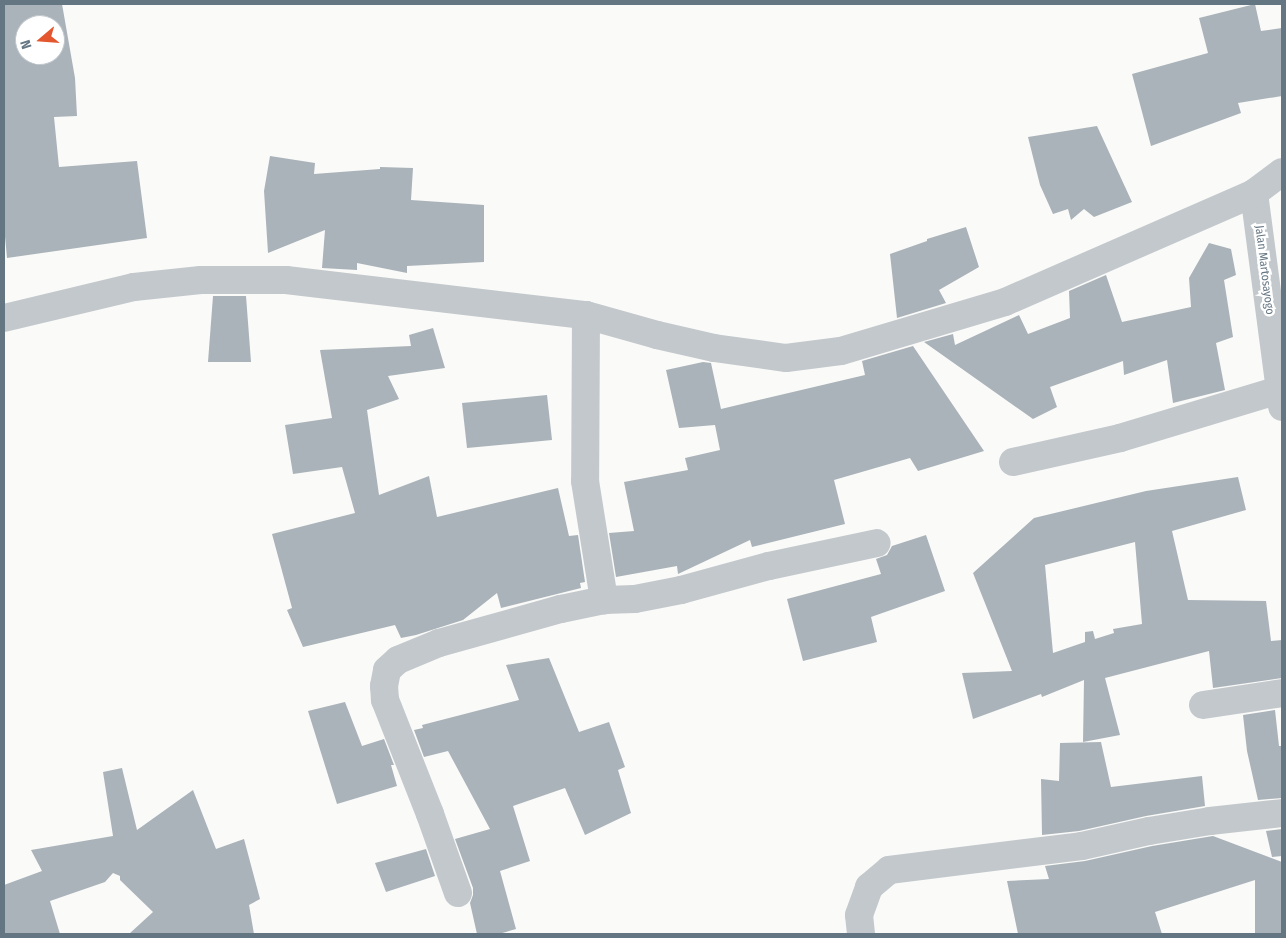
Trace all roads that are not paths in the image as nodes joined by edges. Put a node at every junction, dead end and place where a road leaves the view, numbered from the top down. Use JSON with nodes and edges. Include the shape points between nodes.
{"nodes":[{"id":1,"x":1282,"y":172,"type":"edge"},
{"id":2,"x":1254,"y":192,"type":"junction"},
{"id":3,"x":586,"y":315,"type":"junction"},
{"id":4,"x":4,"y":318,"type":"edge"},
{"id":5,"x":1281,"y":398,"type":"edge"},
{"id":6,"x":1012,"y":462,"type":"dead end"},
{"id":7,"x":877,"y":542,"type":"dead end"},
{"id":8,"x":604,"y":600,"type":"junction"},
{"id":9,"x":1282,"y":693,"type":"edge"},
{"id":10,"x":1203,"y":705,"type":"dead end"},
{"id":11,"x":1282,"y":813,"type":"edge"},
{"id":12,"x":458,"y":893,"type":"dead end"},
{"id":13,"x":861,"y":934,"type":"edge"}],
"edges":[{"from":1,"to":2,"type":"street"},
{"from":2,"to":3,"type":"street","via":[[1005,302],[841,352],[777,357],[685,342]]},
{"from":2,"to":5,"type":"street","name":"Jalan Martosayogo"},
{"from":3,"to":4,"type":"street","via":[[286,280],[201,280],[134,288]]},
{"from":3,"to":8,"type":"street","via":[[585,481]]},
{"from":5,"to":6,"type":"street"},
{"from":7,"to":8,"type":"street","via":[[681,590],[634,599]]},
{"from":8,"to":12,"type":"street","via":[[439,643],[398,660],[387,670],[384,686],[388,711]]},
{"from":9,"to":10,"type":"street"},
{"from":11,"to":13,"type":"street","via":[[1184,825],[1082,846],[889,870],[869,887],[859,915]]}]}
